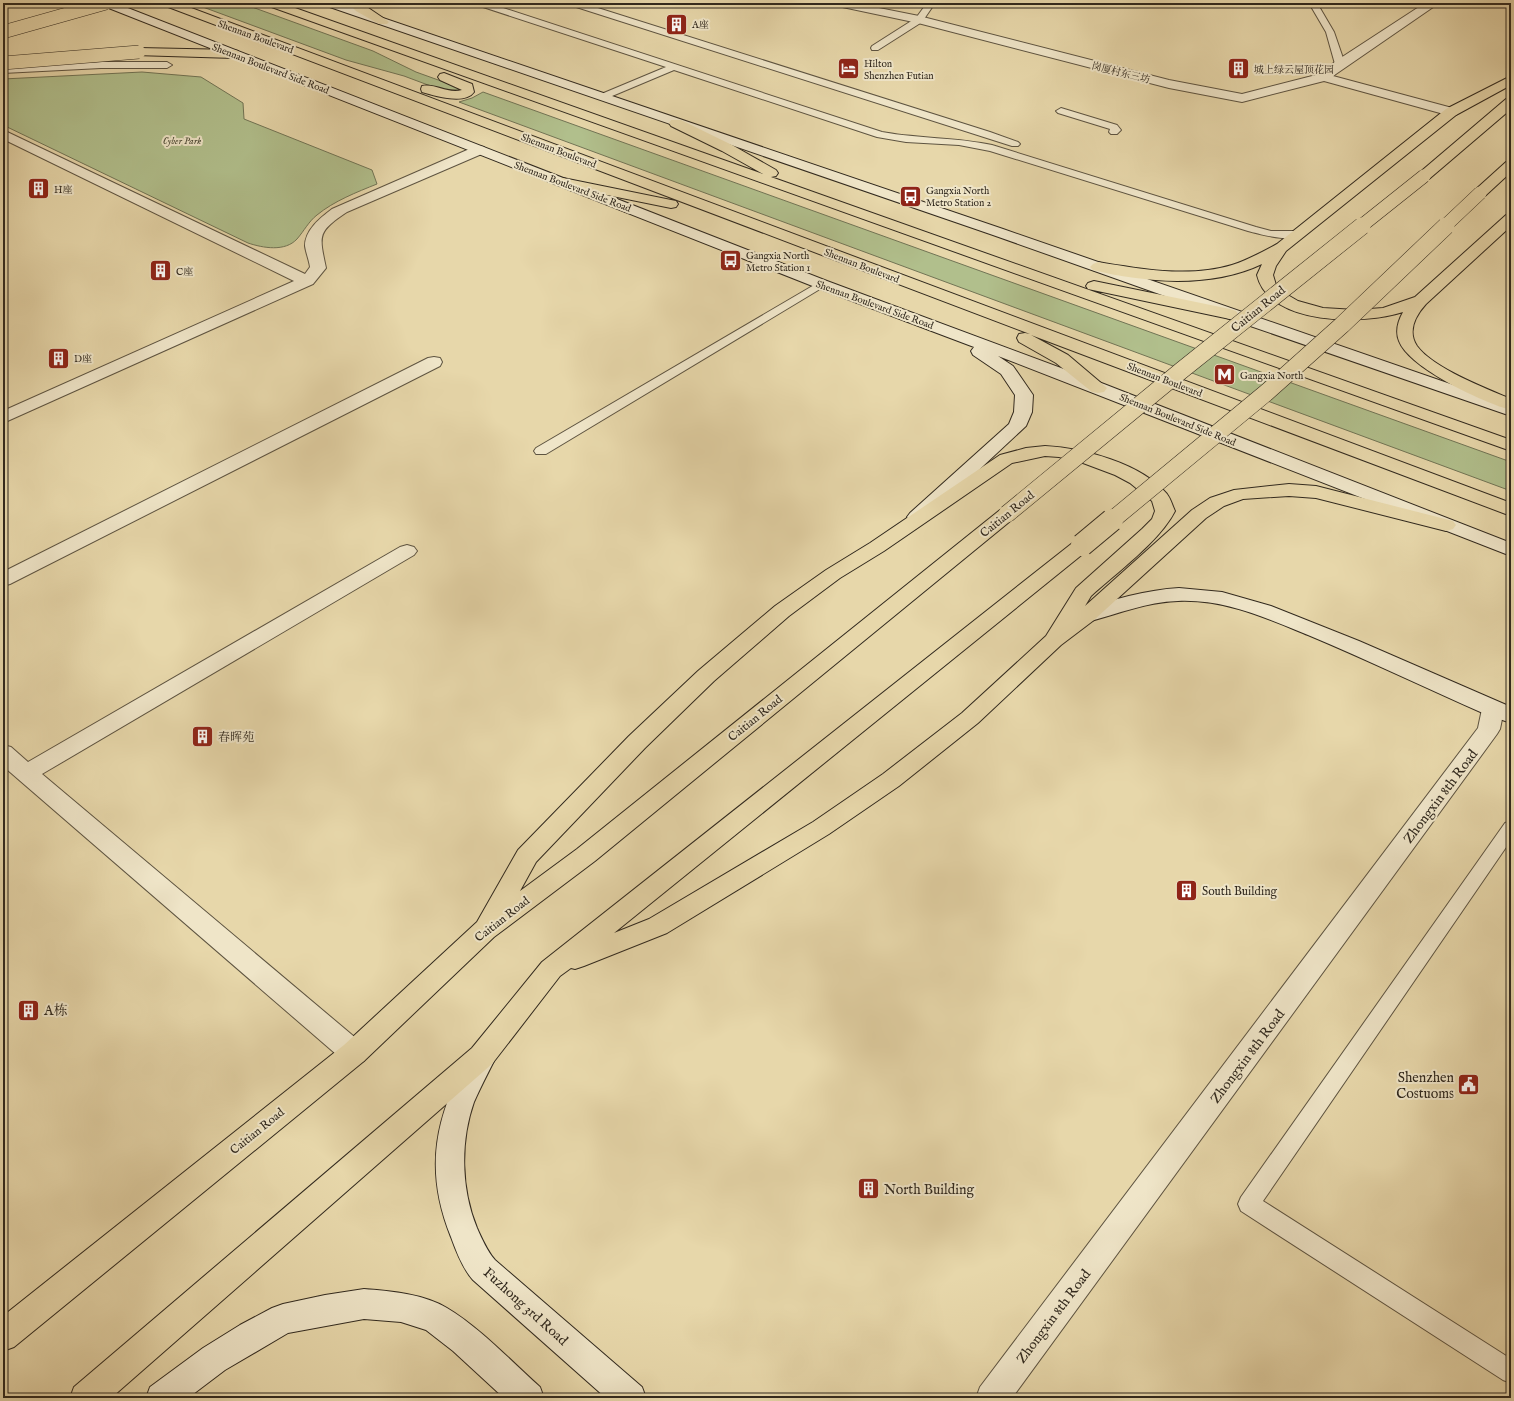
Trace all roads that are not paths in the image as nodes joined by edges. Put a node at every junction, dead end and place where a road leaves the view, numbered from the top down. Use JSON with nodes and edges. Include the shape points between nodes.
{"nodes":[{"id":1,"x":107,"y":3,"type":"edge"},
{"id":2,"x":167,"y":3,"type":"edge"},
{"id":3,"x":270,"y":3,"type":"edge"},
{"id":4,"x":328,"y":3,"type":"edge"},
{"id":5,"x":354,"y":3,"type":"edge"},
{"id":6,"x":480,"y":3,"type":"edge"},
{"id":7,"x":573,"y":3,"type":"edge"},
{"id":8,"x":837,"y":3,"type":"edge"},
{"id":9,"x":931,"y":3,"type":"edge"},
{"id":10,"x":1313,"y":3,"type":"edge"},
{"id":11,"x":1432,"y":3,"type":"edge"},
{"id":12,"x":90,"y":8,"type":"junction"},
{"id":13,"x":919,"y":20,"type":"junction"},
{"id":14,"x":382,"y":22,"type":"junction"},
{"id":15,"x":3,"y":24,"type":"edge"},
{"id":16,"x":3,"y":32,"type":"edge"},
{"id":17,"x":375,"y":41,"type":"junction"},
{"id":18,"x":875,"y":48,"type":"dead end"},
{"id":19,"x":234,"y":54,"type":"junction"},
{"id":20,"x":322,"y":61,"type":"junction"},
{"id":21,"x":3,"y":62,"type":"edge"},
{"id":22,"x":1340,"y":64,"type":"junction"},
{"id":23,"x":167,"y":65,"type":"dead end"},
{"id":24,"x":674,"y":67,"type":"junction"},
{"id":25,"x":3,"y":70,"type":"edge"},
{"id":26,"x":1324,"y":77,"type":"junction"},
{"id":27,"x":1511,"y":80,"type":"edge"},
{"id":28,"x":602,"y":97,"type":"junction"},
{"id":29,"x":1511,"y":102,"type":"edge"},
{"id":30,"x":1062,"y":111,"type":"dead end"},
{"id":31,"x":1451,"y":112,"type":"junction"},
{"id":32,"x":676,"y":123,"type":"junction"},
{"id":33,"x":1114,"y":132,"type":"dead end"},
{"id":34,"x":3,"y":134,"type":"edge"},
{"id":35,"x":479,"y":150,"type":"junction"},
{"id":36,"x":1065,"y":163,"type":"dead end"},
{"id":37,"x":1511,"y":165,"type":"edge"},
{"id":38,"x":563,"y":182,"type":"junction"},
{"id":39,"x":807,"y":196,"type":"junction"},
{"id":40,"x":736,"y":217,"type":"junction"},
{"id":41,"x":1511,"y":218,"type":"edge"},
{"id":42,"x":1298,"y":234,"type":"junction"},
{"id":43,"x":1282,"y":247,"type":"junction"},
{"id":44,"x":994,"y":262,"type":"junction"},
{"id":45,"x":1098,"y":267,"type":"junction"},
{"id":46,"x":307,"y":281,"type":"junction"},
{"id":47,"x":821,"y":284,"type":"junction"},
{"id":48,"x":1421,"y":300,"type":"junction"},
{"id":49,"x":971,"y":306,"type":"junction"},
{"id":50,"x":1230,"y":314,"type":"junction"},
{"id":51,"x":912,"y":318,"type":"junction"},
{"id":52,"x":434,"y":362,"type":"dead end"},
{"id":53,"x":1098,"y":388,"type":"junction"},
{"id":54,"x":1511,"y":405,"type":"edge"},
{"id":55,"x":1511,"y":410,"type":"edge"},
{"id":56,"x":3,"y":418,"type":"edge"},
{"id":57,"x":1511,"y":446,"type":"edge"},
{"id":58,"x":541,"y":451,"type":"dead end"},
{"id":59,"x":1511,"y":510,"type":"edge"},
{"id":60,"x":909,"y":524,"type":"junction"},
{"id":61,"x":1446,"y":525,"type":"junction"},
{"id":62,"x":1511,"y":550,"type":"edge"},
{"id":63,"x":407,"y":551,"type":"dead end"},
{"id":64,"x":3,"y":580,"type":"edge"},
{"id":65,"x":1087,"y":615,"type":"junction"},
{"id":66,"x":1054,"y":640,"type":"junction"},
{"id":67,"x":1502,"y":712,"type":"edge"},
{"id":68,"x":3,"y":753,"type":"edge"},
{"id":69,"x":26,"y":773,"type":"junction"},
{"id":70,"x":1511,"y":827,"type":"edge"},
{"id":71,"x":485,"y":930,"type":"junction"},
{"id":72,"x":552,"y":969,"type":"junction"},
{"id":73,"x":354,"y":1052,"type":"junction"},
{"id":74,"x":482,"y":1056,"type":"junction"},
{"id":75,"x":3,"y":1336,"type":"edge"},
{"id":76,"x":1511,"y":1372,"type":"edge"},
{"id":77,"x":86,"y":1398,"type":"edge"},
{"id":78,"x":162,"y":1398,"type":"edge"},
{"id":79,"x":528,"y":1398,"type":"edge"},
{"id":80,"x":630,"y":1398,"type":"edge"},
{"id":81,"x":992,"y":1398,"type":"edge"}],
"edges":[{"from":1,"to":12,"type":"main road","bridge":true},
{"from":1,"to":19,"type":"street","name":"Shennan Boulevard Side Road"},
{"from":2,"to":20,"type":"main road","name":"Shennan Boulevard"},
{"from":3,"to":17,"type":"main road"},
{"from":4,"to":14,"type":"street"},
{"from":5,"to":14,"type":"main road"},
{"from":6,"to":24,"type":"lane"},
{"from":7,"to":36,"type":"lane","via":[[987,134]]},
{"from":8,"to":13,"type":"street","name":"岗厦村东三坊"},
{"from":9,"to":13,"type":"lane"},
{"from":10,"to":22,"type":"lane","via":[[1330,32]]},
{"from":11,"to":22,"type":"street"},
{"from":12,"to":15,"type":"main road","bridge":true},
{"from":12,"to":16,"type":"main road","bridge":true},
{"from":13,"to":18,"type":"lane"},
{"from":13,"to":26,"type":"street","name":"岗厦村东三坊","via":[[1162,82],[1242,98]]},
{"from":14,"to":28,"type":"street"},
{"from":17,"to":20,"type":"main road","via":[[409,63],[468,87],[468,92],[448,95],[380,73]]},
{"from":17,"to":39,"type":"main road"},
{"from":19,"to":21,"type":"main road","bridge":true,"via":[[140,52]]},
{"from":19,"to":35,"type":"street","name":"Shennan Boulevard Side Road"},
{"from":20,"to":40,"type":"main road","name":"Shennan Boulevard"},
{"from":22,"to":26,"type":"street"},
{"from":23,"to":25,"type":"lane","via":[[101,65]]},
{"from":24,"to":28,"type":"lane"},
{"from":24,"to":42,"type":"lane","via":[[880,134],[992,148],[1252,229],[1271,234]]},
{"from":26,"to":31,"type":"street"},
{"from":27,"to":31,"type":"main road"},
{"from":28,"to":32,"type":"street"},
{"from":29,"to":71,"type":"main road","name":"Caitian Road","bridge":true,"via":[[1424,176],[586,855]]},
{"from":30,"to":33,"type":"lane","via":[[1114,127]]},
{"from":31,"to":42,"type":"main road"},
{"from":32,"to":39,"type":"main road","via":[[750,160]]},
{"from":32,"to":45,"type":"street"},
{"from":34,"to":46,"type":"street"},
{"from":35,"to":38,"type":"street","name":"Shennan Boulevard Side Road"},
{"from":35,"to":46,"type":"street","via":[[342,209],[326,220],[318,230],[313,245],[318,268]]},
{"from":37,"to":72,"type":"main road","bridge":true,"via":[[1267,392],[1082,545]]},
{"from":38,"to":40,"type":"main road"},
{"from":38,"to":47,"type":"street","name":"Shennan Boulevard Side Road"},
{"from":39,"to":44,"type":"main road"},
{"from":40,"to":49,"type":"main road","name":"Shennan Boulevard"},
{"from":41,"to":48,"type":"main road"},
{"from":42,"to":43,"type":"main road"},
{"from":43,"to":45,"type":"main road","via":[[1255,262],[1221,273],[1176,276]]},
{"from":43,"to":48,"type":"main road","via":[[1268,266],[1265,275],[1270,289],[1284,300],[1334,315],[1363,316],[1382,313]]},
{"from":44,"to":50,"type":"main road"},
{"from":44,"to":57,"type":"main road"},
{"from":45,"to":50,"type":"street"},
{"from":46,"to":56,"type":"street"},
{"from":47,"to":51,"type":"street","name":"Shennan Boulevard Side Road"},
{"from":47,"to":58,"type":"lane"},
{"from":48,"to":54,"type":"main road","via":[[1411,312],[1406,324],[1405,334],[1413,352],[1447,376]]},
{"from":49,"to":53,"type":"main road","via":[[1062,358]]},
{"from":49,"to":59,"type":"main road","name":"Shennan Boulevard"},
{"from":50,"to":55,"type":"street"},
{"from":51,"to":53,"type":"street","name":"Shennan Boulevard Side Road"},
{"from":51,"to":60,"type":"street","via":[[971,347],[1007,370],[1024,395],[1023,412],[1017,426]]},
{"from":52,"to":64,"type":"street"},
{"from":53,"to":61,"type":"street","name":"Shennan Boulevard Side Road"},
{"from":60,"to":66,"type":"main road","via":[[1006,459],[1031,452],[1068,453],[1084,457],[1126,474],[1145,485],[1160,498],[1165,511],[1160,521],[1083,592]]},
{"from":60,"to":71,"type":"main road","via":[[782,611],[706,676],[637,742],[527,856]]},
{"from":61,"to":62,"type":"street","name":"Shennan Boulevard Side Road"},
{"from":61,"to":65,"type":"main road","via":[[1316,492],[1289,490],[1241,494],[1217,502],[1199,514]]},
{"from":63,"to":69,"type":"street"},
{"from":65,"to":66,"type":"main road"},
{"from":65,"to":67,"type":"street","via":[[1148,597],[1215,597],[1247,605],[1337,638]]},
{"from":66,"to":72,"type":"main road","via":[[970,718],[891,780],[821,828],[658,926]]},
{"from":67,"to":81,"type":"street","name":"Zhongxin 8th Road"},
{"from":68,"to":69,"type":"street"},
{"from":69,"to":73,"type":"street"},
{"from":70,"to":76,"type":"lane","via":[[1249,1204]]},
{"from":71,"to":73,"type":"main road","name":"Caitian Road"},
{"from":72,"to":74,"type":"main road"},
{"from":73,"to":75,"type":"main road","name":"Caitian Road"},
{"from":74,"to":77,"type":"main road"},
{"from":74,"to":80,"type":"street","name":"Fuzhong 3rd Road","via":[[461,1101],[450,1150],[450,1180],[459,1224],[479,1263],[494,1279]]},
{"from":78,"to":79,"type":"street","via":[[214,1359],[283,1319],[364,1304],[401,1307],[435,1318],[464,1340]]}]}
